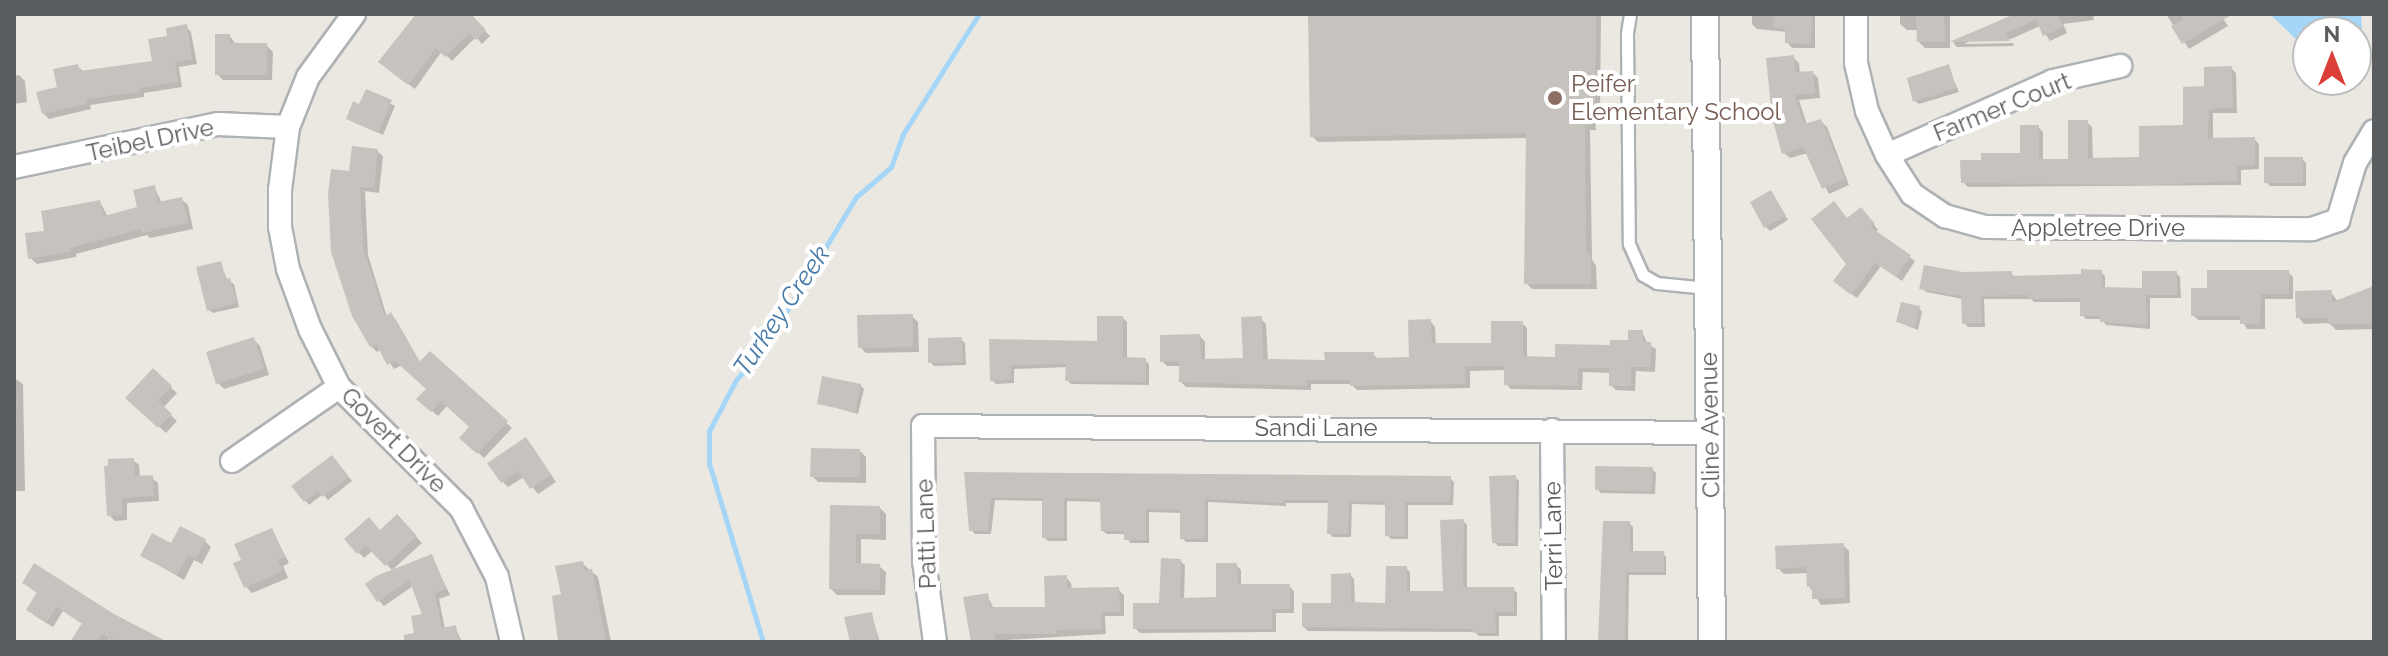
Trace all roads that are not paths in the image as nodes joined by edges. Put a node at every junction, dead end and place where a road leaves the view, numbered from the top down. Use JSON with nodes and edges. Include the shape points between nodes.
{"nodes":[{"id":1,"x":354,"y":14,"type":"edge"},
{"id":2,"x":1630,"y":14,"type":"edge"},
{"id":3,"x":1705,"y":14,"type":"edge"},
{"id":4,"x":1856,"y":14,"type":"edge"},
{"id":5,"x":2120,"y":66,"type":"dead end"},
{"id":6,"x":288,"y":127,"type":"junction"},
{"id":7,"x":2374,"y":131,"type":"edge"},
{"id":8,"x":1887,"y":155,"type":"junction"},
{"id":9,"x":14,"y":167,"type":"edge"},
{"id":10,"x":1708,"y":288,"type":"junction"},
{"id":11,"x":339,"y":387,"type":"junction"},
{"id":12,"x":923,"y":426,"type":"joint"},
{"id":13,"x":1552,"y":430,"type":"junction"},
{"id":14,"x":1710,"y":433,"type":"junction"},
{"id":15,"x":232,"y":461,"type":"dead end"},
{"id":16,"x":512,"y":642,"type":"edge"},
{"id":17,"x":935,"y":642,"type":"edge"},
{"id":18,"x":1554,"y":642,"type":"edge"},
{"id":19,"x":1712,"y":642,"type":"edge"}],
"edges":[{"from":1,"to":6,"type":"street","name":"Govert Drive","via":[[308,77]]},
{"from":2,"to":10,"type":"lane","via":[[1629,244],[1643,275],[1657,283]]},
{"from":3,"to":10,"type":"street","name":"Cline Avenue"},
{"from":4,"to":8,"type":"street","name":"Appletree Drive","via":[[1856,63],[1867,111]]},
{"from":5,"to":8,"type":"street","name":"Farmer Court","via":[[2053,81]]},
{"from":6,"to":9,"type":"street","name":"Teibel Drive","via":[[218,124]]},
{"from":6,"to":11,"type":"street","name":"Govert Drive","via":[[280,190],[288,269]]},
{"from":7,"to":8,"type":"street","name":"Appletree Drive","via":[[2355,163],[2338,220],[2312,229],[1985,227],[1945,216],[1912,194]]},
{"from":10,"to":14,"type":"street","name":"Cline Avenue"},
{"from":11,"to":15,"type":"street"},
{"from":11,"to":16,"type":"street","name":"Govert Drive","via":[[461,508],[497,577]]},
{"from":12,"to":13,"type":"street","name":"Sandi Lane"},
{"from":12,"to":17,"type":"street","name":"Patti Lane","via":[[924,561]]},
{"from":13,"to":14,"type":"street","name":"Sandi Lane"},
{"from":13,"to":18,"type":"street","name":"Terri Lane"},
{"from":14,"to":19,"type":"street","name":"Cline Avenue"}]}
